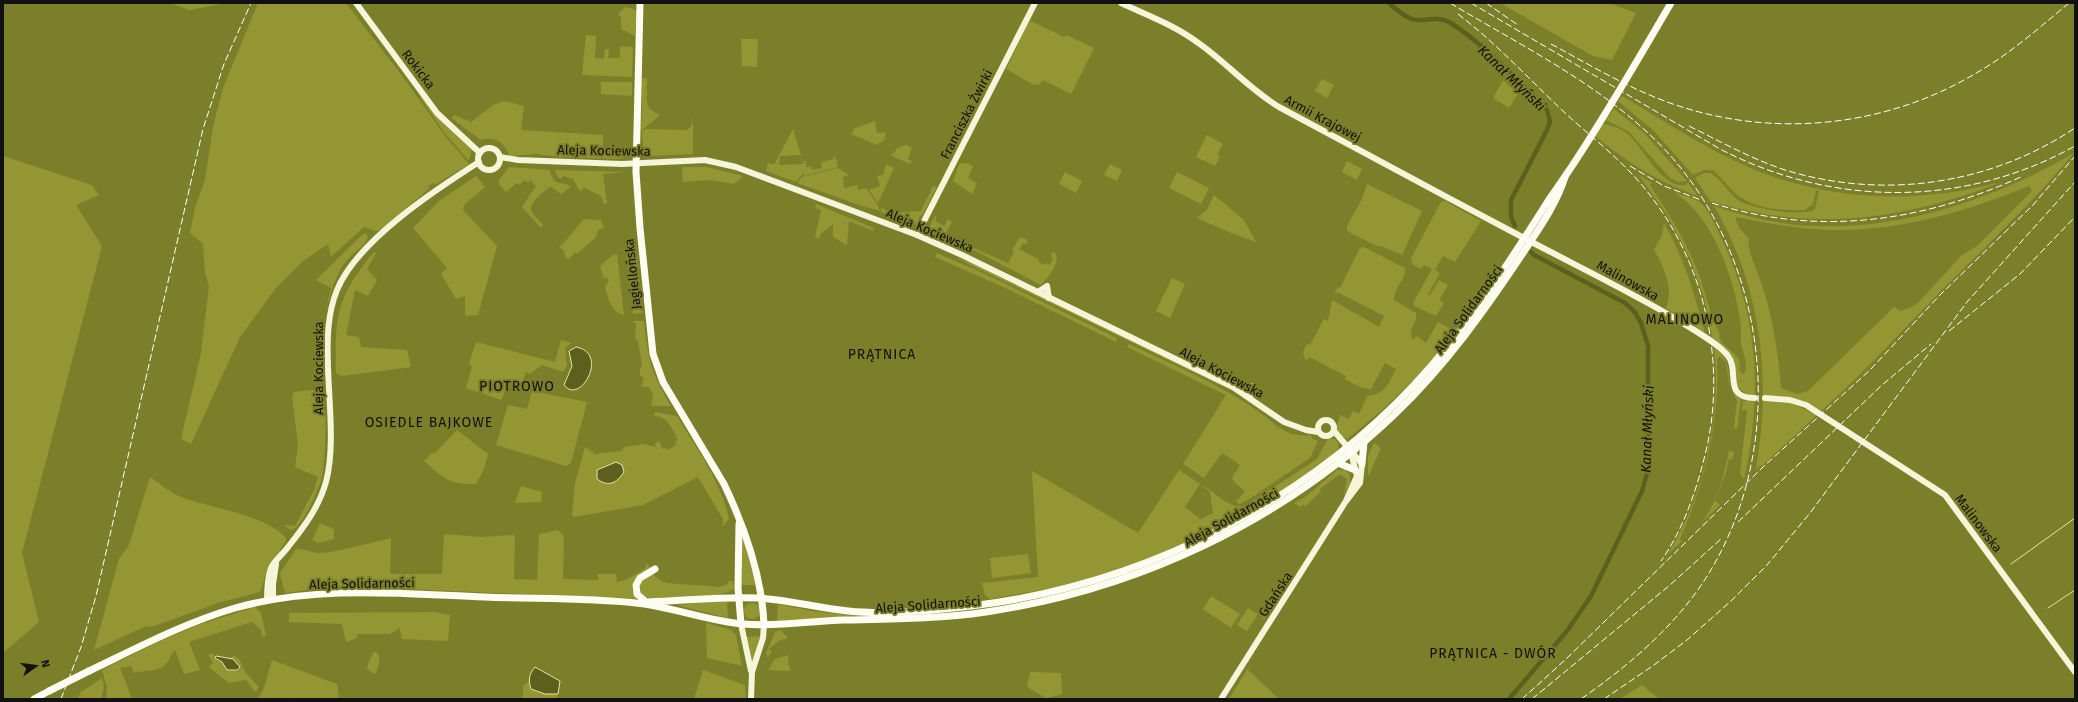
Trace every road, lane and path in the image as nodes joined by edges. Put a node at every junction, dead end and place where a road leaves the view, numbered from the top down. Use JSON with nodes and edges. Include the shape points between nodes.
{"nodes":[{"id":1,"x":356,"y":3,"type":"edge"},
{"id":2,"x":640,"y":3,"type":"edge"},
{"id":3,"x":1035,"y":3,"type":"edge"},
{"id":4,"x":1121,"y":3,"type":"edge"},
{"id":5,"x":1671,"y":3,"type":"edge"},
{"id":6,"x":481,"y":152,"type":"junction"},
{"id":7,"x":500,"y":160,"type":"junction"},
{"id":8,"x":480,"y":164,"type":"junction"},
{"id":9,"x":636,"y":164,"type":"junction"},
{"id":10,"x":916,"y":235,"type":"junction"},
{"id":11,"x":1528,"y":240,"type":"junction"},
{"id":12,"x":1038,"y":292,"type":"junction"},
{"id":13,"x":1049,"y":298,"type":"junction"},
{"id":14,"x":1251,"y":386,"type":"dead end"},
{"id":15,"x":1250,"y":398,"type":"junction"},
{"id":16,"x":1755,"y":398,"type":"dead end"},
{"id":17,"x":1765,"y":398,"type":"dead end"},
{"id":18,"x":1318,"y":425,"type":"junction"},
{"id":19,"x":1302,"y":428,"type":"junction"},
{"id":20,"x":1318,"y":432,"type":"junction"},
{"id":21,"x":1332,"y":433,"type":"junction"},
{"id":22,"x":1364,"y":442,"type":"junction"},
{"id":23,"x":1349,"y":450,"type":"junction"},
{"id":24,"x":1338,"y":463,"type":"junction"},
{"id":25,"x":1362,"y":464,"type":"junction"},
{"id":26,"x":1356,"y":470,"type":"junction"},
{"id":27,"x":1346,"y":501,"type":"junction"},
{"id":28,"x":739,"y":520,"type":"junction"},
{"id":29,"x":655,"y":569,"type":"dead end"},
{"id":30,"x":738,"y":597,"type":"junction"},
{"id":31,"x":763,"y":598,"type":"junction"},
{"id":32,"x":270,"y":600,"type":"junction"},
{"id":33,"x":642,"y":603,"type":"junction"},
{"id":34,"x":741,"y":624,"type":"junction"},
{"id":35,"x":764,"y":625,"type":"junction"},
{"id":36,"x":752,"y":672,"type":"junction"},
{"id":37,"x":2075,"y":672,"type":"edge"},
{"id":38,"x":34,"y":699,"type":"edge"},
{"id":39,"x":751,"y":699,"type":"edge"},
{"id":40,"x":1221,"y":699,"type":"edge"}],
"edges":[{"from":1,"to":6,"type":"street","name":"Rokicka","via":[[437,113]]},
{"from":2,"to":9,"type":"main road","name":"Jagiellońska"},
{"from":3,"to":10,"type":"street","name":"Franciszka Żwirki"},
{"from":4,"to":11,"type":"street","name":"Armii Krajowej","via":[[1192,38],[1279,108]]},
{"from":5,"to":11,"type":"main road","name":"Aleja Solidarności"},
{"from":6,"to":7,"type":"street","via":[[493,149]]},
{"from":6,"to":8,"type":"street"},
{"from":7,"to":8,"type":"street","via":[[496,167],[490,169]]},
{"from":7,"to":9,"type":"street","name":"Aleja Kociewska"},
{"from":8,"to":32,"type":"street","name":"Aleja Kociewska","via":[[422,200],[376,239],[343,277],[332,305],[328,332],[329,433],[326,481],[314,512],[277,560]]},
{"from":9,"to":10,"type":"street","name":"Aleja Kociewska","via":[[691,160],[720,162]]},
{"from":9,"to":28,"type":"main road","name":"Jagiellońska","via":[[654,361],[663,382],[724,484]]},
{"from":10,"to":12,"type":"street","name":"Aleja Kociewska"},
{"from":11,"to":16,"type":"street","name":"Malinowska","via":[[1640,298],[1722,349],[1731,360],[1735,389],[1744,396]]},
{"from":11,"to":22,"type":"main road","name":"Aleja Solidarności","via":[[1494,296],[1450,356],[1410,400]]},
{"from":11,"to":23,"type":"main road","name":"Aleja Solidarności","via":[[1430,367]]},
{"from":12,"to":13,"type":"street","name":"Aleja Kociewska"},
{"from":12,"to":13,"type":"street","via":[[1047,286]]},
{"from":13,"to":15,"type":"street","name":"Aleja Kociewska","via":[[1233,387]]},
{"from":14,"to":15,"type":"street"},
{"from":15,"to":19,"type":"street","name":"Aleja Kociewska","via":[[1284,422]]},
{"from":17,"to":37,"type":"street","name":"Malinowska","via":[[1790,400],[1806,405],[1945,495]]},
{"from":18,"to":19,"type":"street","name":"Aleja Kociewska"},
{"from":18,"to":20,"type":"street"},
{"from":18,"to":21,"type":"street","via":[[1322,421],[1329,421],[1333,425]]},
{"from":19,"to":20,"type":"street","name":"Aleja Kociewska"},
{"from":20,"to":21,"type":"street","via":[[1323,436]]},
{"from":21,"to":23,"type":"street"},
{"from":22,"to":23,"type":"main road","name":"Aleja Solidarności"},
{"from":22,"to":25,"type":"main road"},
{"from":23,"to":24,"type":"main road","name":"Aleja Solidarności"},
{"from":23,"to":25,"type":"street"},
{"from":23,"to":26,"type":"street","name":"Gdańska"},
{"from":23,"to":31,"type":"main road","name":"Aleja Solidarności","via":[[1246,516],[1193,544],[1148,562],[1060,590],[972,606],[896,612],[853,612]]},
{"from":24,"to":26,"type":"main road"},
{"from":24,"to":35,"type":"main road","name":"Aleja Solidarności","via":[[1281,503],[1220,539],[1185,556],[1096,588],[1023,606],[943,617]]},
{"from":25,"to":27,"type":"street","name":"Gdańska","via":[[1360,483]]},
{"from":26,"to":27,"type":"street","name":"Gdańska","via":[[1355,482]]},
{"from":27,"to":40,"type":"street","name":"Gdańska"},
{"from":28,"to":30,"type":"main road","name":"Jagiellońska"},
{"from":28,"to":31,"type":"main road","name":"Jagiellońska","via":[[750,548]]},
{"from":29,"to":33,"type":"main road","via":[[640,578],[636,585]]},
{"from":30,"to":31,"type":"main road","name":"Aleja Solidarności"},
{"from":30,"to":33,"type":"main road","name":"Aleja Solidarności"},
{"from":30,"to":34,"type":"main road","name":"Jagiellońska"},
{"from":31,"to":35,"type":"main road","name":"Jagiellońska"},
{"from":32,"to":33,"type":"main road","name":"Aleja Solidarności","via":[[314,594],[366,592]]},
{"from":32,"to":38,"type":"main road","name":"Aleja Solidarności","bridge":true,"via":[[234,608],[187,624]]},
{"from":33,"to":34,"type":"main road","name":"Aleja Solidarności"},
{"from":34,"to":35,"type":"main road","name":"Aleja Solidarności"},
{"from":34,"to":36,"type":"street"},
{"from":35,"to":36,"type":"street","via":[[763,638]]},
{"from":36,"to":39,"type":"street"}]}
